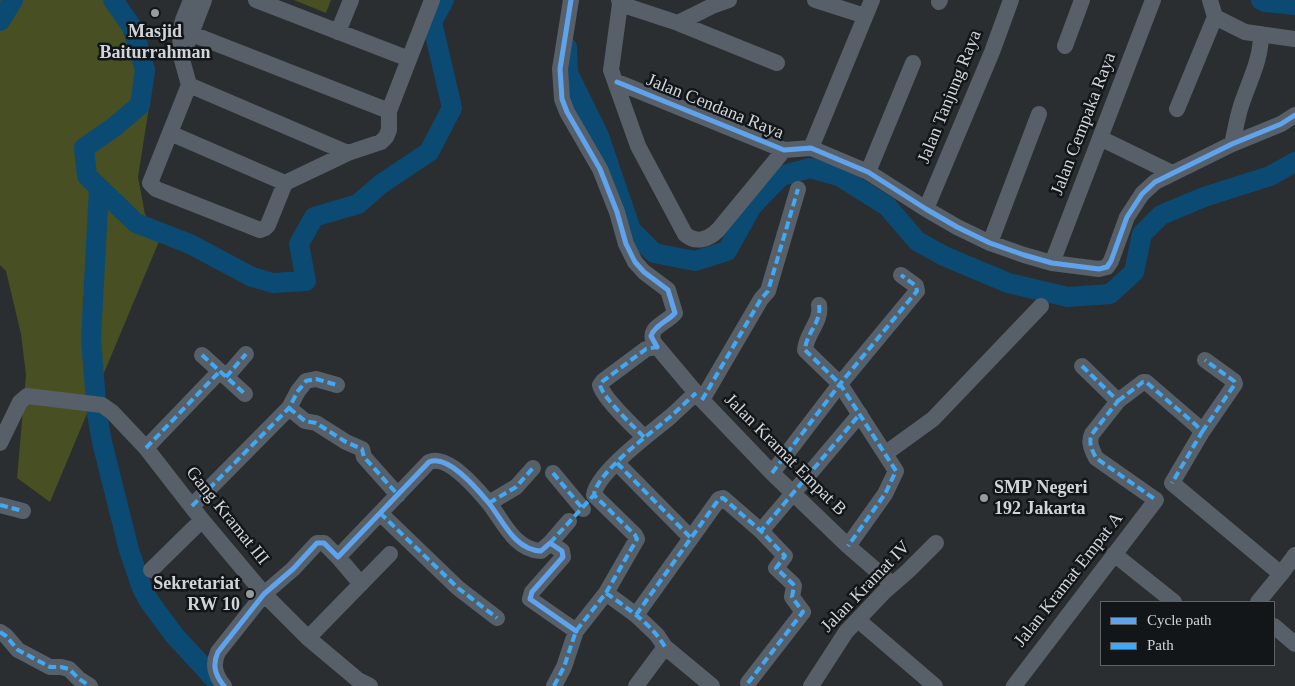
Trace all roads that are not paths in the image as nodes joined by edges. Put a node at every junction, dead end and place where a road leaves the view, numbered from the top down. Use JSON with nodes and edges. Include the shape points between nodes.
{"nodes":[{"id":1,"x":190,"y":0,"type":"edge"},
{"id":2,"x":204,"y":0,"type":"edge"},
{"id":3,"x":351,"y":0,"type":"edge"},
{"id":4,"x":432,"y":0,"type":"edge"},
{"id":5,"x":571,"y":0,"type":"edge"},
{"id":6,"x":729,"y":0,"type":"edge"},
{"id":7,"x":815,"y":0,"type":"edge"},
{"id":8,"x":872,"y":0,"type":"edge"},
{"id":9,"x":1011,"y":0,"type":"edge"},
{"id":10,"x":1082,"y":0,"type":"edge"},
{"id":11,"x":1153,"y":0,"type":"edge"},
{"id":12,"x":1210,"y":0,"type":"edge"},
{"id":13,"x":259,"y":1,"type":"edge"},
{"id":14,"x":619,"y":2,"type":"edge"},
{"id":15,"x":865,"y":16,"type":"junction"},
{"id":16,"x":1215,"y":17,"type":"junction"},
{"id":17,"x":678,"y":23,"type":"junction"},
{"id":18,"x":338,"y":32,"type":"junction"},
{"id":19,"x":186,"y":33,"type":"junction"},
{"id":20,"x":1261,"y":34,"type":"junction"},
{"id":21,"x":1295,"y":39,"type":"edge"},
{"id":22,"x":1065,"y":46,"type":"dead end"},
{"id":23,"x":409,"y":58,"type":"junction"},
{"id":24,"x":777,"y":63,"type":"dead end"},
{"id":25,"x":913,"y":63,"type":"dead end"},
{"id":26,"x":617,"y":82,"type":"junction"},
{"id":27,"x":188,"y":85,"type":"junction"},
{"id":28,"x":1177,"y":109,"type":"dead end"},
{"id":29,"x":389,"y":110,"type":"junction"},
{"id":30,"x":1039,"y":114,"type":"dead end"},
{"id":31,"x":1295,"y":114,"type":"edge"},
{"id":32,"x":170,"y":133,"type":"junction"},
{"id":33,"x":1100,"y":138,"type":"junction"},
{"id":34,"x":1232,"y":144,"type":"junction"},
{"id":35,"x":811,"y":148,"type":"junction"},
{"id":36,"x":784,"y":150,"type":"junction"},
{"id":37,"x":348,"y":153,"type":"junction"},
{"id":38,"x":868,"y":172,"type":"junction"},
{"id":39,"x":1172,"y":173,"type":"junction"},
{"id":40,"x":286,"y":183,"type":"junction"},
{"id":41,"x":798,"y":189,"type":"dead end"},
{"id":42,"x":926,"y":209,"type":"junction"},
{"id":43,"x":990,"y":243,"type":"junction"},
{"id":44,"x":1052,"y":263,"type":"junction"},
{"id":45,"x":902,"y":275,"type":"dead end"},
{"id":46,"x":819,"y":305,"type":"dead end"},
{"id":47,"x":1041,"y":306,"type":"dead end"},
{"id":48,"x":656,"y":347,"type":"junction"},
{"id":49,"x":246,"y":354,"type":"dead end"},
{"id":50,"x":202,"y":355,"type":"dead end"},
{"id":51,"x":1205,"y":360,"type":"dead end"},
{"id":52,"x":1082,"y":366,"type":"dead end"},
{"id":53,"x":223,"y":374,"type":"junction"},
{"id":54,"x":840,"y":384,"type":"junction"},
{"id":55,"x":337,"y":385,"type":"dead end"},
{"id":56,"x":245,"y":394,"type":"dead end"},
{"id":57,"x":699,"y":396,"type":"junction"},
{"id":58,"x":1118,"y":401,"type":"junction"},
{"id":59,"x":289,"y":408,"type":"junction"},
{"id":60,"x":860,"y":414,"type":"junction"},
{"id":61,"x":1202,"y":432,"type":"junction"},
{"id":62,"x":644,"y":437,"type":"junction"},
{"id":63,"x":0,"y":443,"type":"edge"},
{"id":64,"x":146,"y":448,"type":"junction"},
{"id":65,"x":886,"y":453,"type":"junction"},
{"id":66,"x":616,"y":463,"type":"junction"},
{"id":67,"x":533,"y":468,"type":"dead end"},
{"id":68,"x":554,"y":473,"type":"dead end"},
{"id":69,"x":772,"y":473,"type":"junction"},
{"id":70,"x":794,"y":493,"type":"junction"},
{"id":71,"x":398,"y":495,"type":"junction"},
{"id":72,"x":594,"y":495,"type":"junction"},
{"id":73,"x":489,"y":503,"type":"junction"},
{"id":74,"x":0,"y":505,"type":"edge"},
{"id":75,"x":192,"y":506,"type":"junction"},
{"id":76,"x":23,"y":511,"type":"dead end"},
{"id":77,"x":380,"y":513,"type":"junction"},
{"id":78,"x":577,"y":514,"type":"junction"},
{"id":79,"x":202,"y":520,"type":"junction"},
{"id":80,"x":761,"y":531,"type":"junction"},
{"id":81,"x":690,"y":537,"type":"junction"},
{"id":82,"x":550,"y":543,"type":"junction"},
{"id":83,"x":936,"y":543,"type":"dead end"},
{"id":84,"x":848,"y":546,"type":"junction"},
{"id":85,"x":390,"y":554,"type":"dead end"},
{"id":86,"x":1114,"y":554,"type":"junction"},
{"id":87,"x":1295,"y":555,"type":"edge"},
{"id":88,"x":338,"y":557,"type":"junction"},
{"id":89,"x":151,"y":570,"type":"dead end"},
{"id":90,"x":1281,"y":574,"type":"junction"},
{"id":91,"x":361,"y":584,"type":"junction"},
{"id":92,"x":892,"y":584,"type":"junction"},
{"id":93,"x":606,"y":593,"type":"junction"},
{"id":94,"x":264,"y":594,"type":"junction"},
{"id":95,"x":1173,"y":601,"type":"edge"},
{"id":96,"x":1259,"y":601,"type":"edge"},
{"id":97,"x":636,"y":614,"type":"junction"},
{"id":98,"x":497,"y":618,"type":"dead end"},
{"id":99,"x":858,"y":620,"type":"junction"},
{"id":100,"x":1275,"y":627,"type":"edge"},
{"id":101,"x":576,"y":630,"type":"junction"},
{"id":102,"x":0,"y":632,"type":"edge"},
{"id":103,"x":308,"y":638,"type":"junction"},
{"id":104,"x":1295,"y":644,"type":"edge"},
{"id":105,"x":665,"y":647,"type":"junction"},
{"id":106,"x":749,"y":685,"type":"edge"},
{"id":107,"x":90,"y":686,"type":"edge"},
{"id":108,"x":224,"y":686,"type":"edge"},
{"id":109,"x":370,"y":686,"type":"edge"},
{"id":110,"x":554,"y":686,"type":"edge"},
{"id":111,"x":636,"y":686,"type":"edge"},
{"id":112,"x":712,"y":686,"type":"edge"},
{"id":113,"x":811,"y":686,"type":"edge"},
{"id":114,"x":935,"y":686,"type":"edge"},
{"id":115,"x":1014,"y":686,"type":"edge"}],
"edges":[{"from":1,"to":19,"type":"street"},
{"from":2,"to":19,"type":"street"},
{"from":3,"to":18,"type":"street"},
{"from":4,"to":23,"type":"street"},
{"from":5,"to":48,"type":"street","via":[[560,69],[562,99],[600,169],[635,262],[668,290],[675,313],[652,331]]},
{"from":6,"to":17,"type":"street"},
{"from":7,"to":15,"type":"street"},
{"from":8,"to":15,"type":"street"},
{"from":9,"to":42,"type":"street","name":"Jalan Tanjung Raya"},
{"from":10,"to":22,"type":"street"},
{"from":11,"to":33,"type":"street","name":"Jalan Cempaka Raya"},
{"from":12,"to":16,"type":"street"},
{"from":13,"to":18,"type":"street"},
{"from":14,"to":17,"type":"street"},
{"from":14,"to":26,"type":"street","via":[[611,65]]},
{"from":15,"to":35,"type":"street"},
{"from":16,"to":20,"type":"street","via":[[1245,32]]},
{"from":16,"to":28,"type":"street"},
{"from":17,"to":24,"type":"street"},
{"from":18,"to":23,"type":"street"},
{"from":19,"to":27,"type":"street","via":[[181,56]]},
{"from":19,"to":29,"type":"street"},
{"from":20,"to":21,"type":"street"},
{"from":20,"to":34,"type":"street","via":[[1261,49]]},
{"from":23,"to":29,"type":"street"},
{"from":25,"to":38,"type":"street"},
{"from":26,"to":36,"type":"street","name":"Jalan Cendana Raya"},
{"from":26,"to":36,"type":"street","via":[[638,146],[679,225],[689,237],[701,240],[718,230]]},
{"from":27,"to":32,"type":"street"},
{"from":27,"to":37,"type":"street"},
{"from":29,"to":37,"type":"street","via":[[386,137],[381,142]]},
{"from":30,"to":43,"type":"street"},
{"from":31,"to":34,"type":"street","via":[[1281,124]]},
{"from":32,"to":40,"type":"street"},
{"from":32,"to":40,"type":"street","via":[[151,178],[150,186],[156,189],[260,230],[268,225]]},
{"from":33,"to":39,"type":"street"},
{"from":33,"to":44,"type":"street","name":"Jalan Cempaka Raya"},
{"from":34,"to":39,"type":"street"},
{"from":35,"to":36,"type":"street","name":"Jalan Cendana Raya"},
{"from":35,"to":38,"type":"street","name":"Jalan Cendana Raya"},
{"from":37,"to":40,"type":"street"},
{"from":38,"to":42,"type":"street","name":"Jalan Cendana Raya"},
{"from":39,"to":44,"type":"street","name":"Jalan Cendana Raya","via":[[1142,194],[1127,217],[1107,266],[1098,269]]},
{"from":41,"to":57,"type":"street","via":[[768,291]]},
{"from":42,"to":43,"type":"street","name":"Jalan Cendana Raya"},
{"from":43,"to":44,"type":"street","name":"Jalan Cendana Raya"},
{"from":45,"to":54,"type":"street","via":[[917,290]]},
{"from":46,"to":54,"type":"street","via":[[820,312],[805,341],[805,350]]},
{"from":47,"to":65,"type":"street","via":[[933,419]]},
{"from":48,"to":57,"type":"street","name":"Jalan Kramat Empat B"},
{"from":48,"to":62,"type":"street","via":[[646,349],[600,385]]},
{"from":49,"to":53,"type":"street"},
{"from":50,"to":53,"type":"street"},
{"from":51,"to":61,"type":"street","via":[[1235,384]]},
{"from":52,"to":58,"type":"street"},
{"from":53,"to":56,"type":"street"},
{"from":53,"to":64,"type":"street"},
{"from":54,"to":60,"type":"street"},
{"from":54,"to":69,"type":"street"},
{"from":55,"to":59,"type":"street","via":[[316,379],[306,381]]},
{"from":57,"to":62,"type":"street"},
{"from":57,"to":69,"type":"street","name":"Jalan Kramat Empat B"},
{"from":58,"to":61,"type":"street","via":[[1146,382]]},
{"from":58,"to":86,"type":"street","name":"Jalan Kramat Empat A","via":[[1092,434],[1091,449],[1096,458],[1156,500]]},
{"from":59,"to":71,"type":"street","via":[[305,421],[316,423],[362,449],[364,457]]},
{"from":59,"to":75,"type":"street"},
{"from":60,"to":65,"type":"street"},
{"from":60,"to":70,"type":"street"},
{"from":61,"to":90,"type":"street","via":[[1172,483]]},
{"from":62,"to":66,"type":"street"},
{"from":63,"to":64,"type":"street","name":"Gang Kramat III","via":[[20,402],[27,396],[102,405],[122,421]]},
{"from":64,"to":75,"type":"street","name":"Gang Kramat III"},
{"from":65,"to":84,"type":"street","via":[[895,474],[885,494]]},
{"from":66,"to":72,"type":"street","via":[[600,481]]},
{"from":66,"to":81,"type":"street"},
{"from":67,"to":73,"type":"street","via":[[516,487]]},
{"from":68,"to":78,"type":"street"},
{"from":69,"to":70,"type":"street","name":"Jalan Kramat Empat B"},
{"from":70,"to":80,"type":"street"},
{"from":70,"to":84,"type":"street","name":"Jalan Kramat Empat B"},
{"from":71,"to":73,"type":"street","via":[[430,462],[437,460],[455,469]]},
{"from":71,"to":77,"type":"street"},
{"from":72,"to":78,"type":"street"},
{"from":72,"to":93,"type":"street","via":[[637,540]]},
{"from":73,"to":82,"type":"street","via":[[516,539],[538,551]]},
{"from":74,"to":76,"type":"street"},
{"from":75,"to":79,"type":"street","name":"Gang Kramat III"},
{"from":77,"to":88,"type":"street"},
{"from":77,"to":98,"type":"street","via":[[458,588]]},
{"from":78,"to":82,"type":"street"},
{"from":79,"to":89,"type":"street"},
{"from":79,"to":94,"type":"street","name":"Gang Kramat III"},
{"from":80,"to":81,"type":"street","via":[[721,498]]},
{"from":80,"to":106,"type":"street","via":[[785,556],[776,568],[793,584],[792,598],[803,612]]},
{"from":81,"to":97,"type":"street"},
{"from":82,"to":101,"type":"street","via":[[562,551],[563,557],[532,592],[530,599]]},
{"from":83,"to":92,"type":"street","name":"Jalan Kramat IV"},
{"from":84,"to":92,"type":"street","name":"Jalan Kramat Empat B"},
{"from":85,"to":91,"type":"street"},
{"from":86,"to":95,"type":"street"},
{"from":86,"to":115,"type":"street","name":"Jalan Kramat Empat A"},
{"from":87,"to":90,"type":"street"},
{"from":88,"to":91,"type":"street"},
{"from":88,"to":94,"type":"street","via":[[324,543],[317,543]]},
{"from":90,"to":96,"type":"street"},
{"from":91,"to":103,"type":"street"},
{"from":92,"to":99,"type":"street","name":"Jalan Kramat IV"},
{"from":93,"to":97,"type":"street"},
{"from":93,"to":101,"type":"street"},
{"from":94,"to":103,"type":"street","name":"Gang Kramat III"},
{"from":94,"to":108,"type":"street","via":[[214,660],[217,678]]},
{"from":97,"to":105,"type":"street"},
{"from":99,"to":113,"type":"street","name":"Jalan Kramat IV","via":[[838,642]]},
{"from":99,"to":114,"type":"street"},
{"from":100,"to":104,"type":"street"},
{"from":101,"to":110,"type":"street"},
{"from":102,"to":107,"type":"street","via":[[18,650],[50,667],[69,669]]},
{"from":103,"to":109,"type":"street","name":"Gang Kramat III","via":[[358,680]]},
{"from":105,"to":111,"type":"street"},
{"from":105,"to":112,"type":"street"}]}
